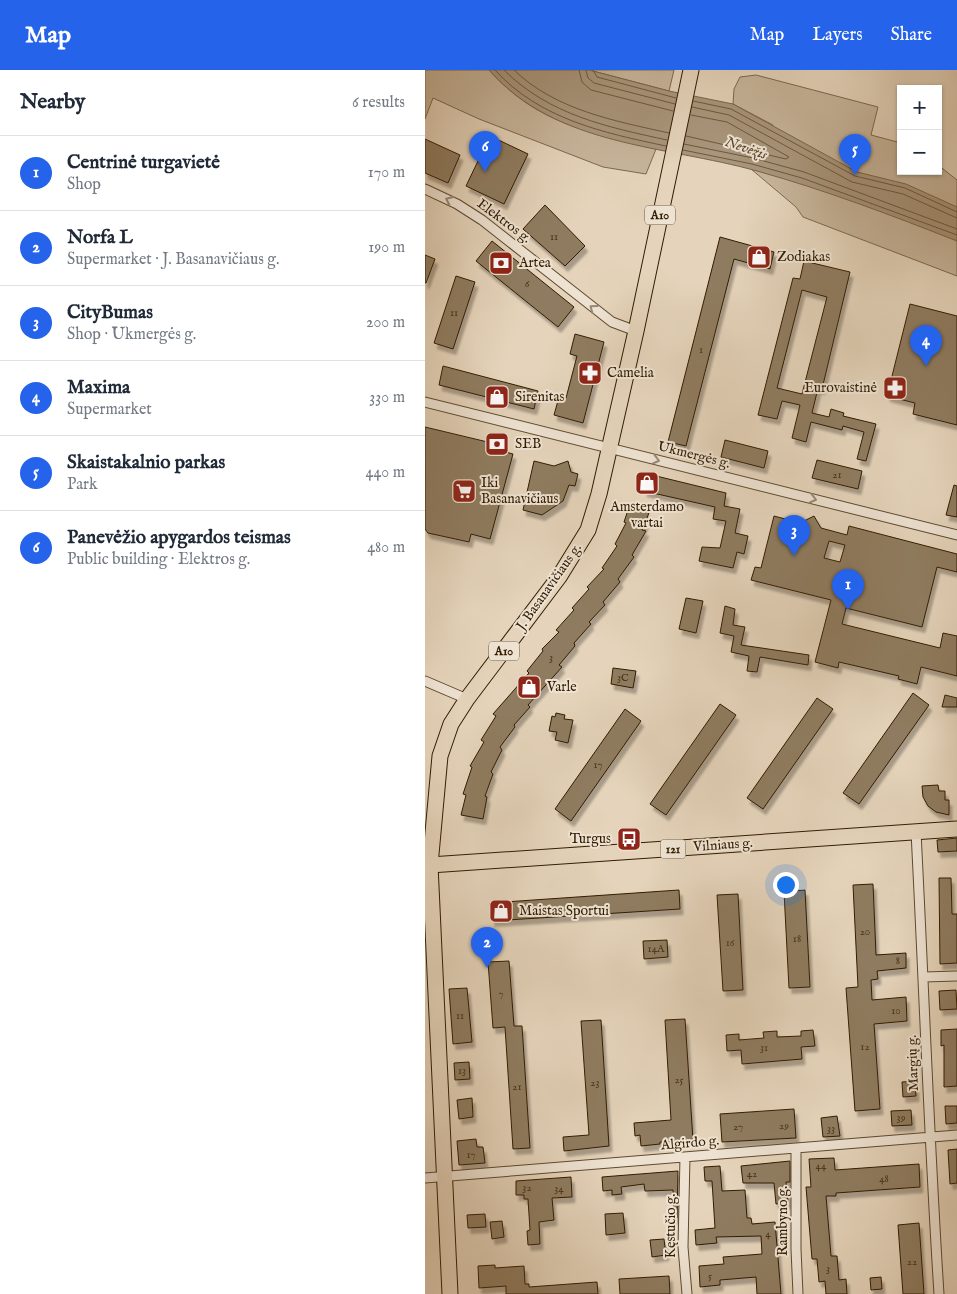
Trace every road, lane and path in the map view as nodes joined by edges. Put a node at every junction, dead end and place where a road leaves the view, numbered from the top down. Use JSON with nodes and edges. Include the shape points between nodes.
{"nodes":[{"id":1,"x":689,"y":75,"type":"edge"},
{"id":2,"x":425,"y":189,"type":"edge"},
{"id":3,"x":636,"y":331,"type":"junction"},
{"id":4,"x":425,"y":402,"type":"edge"},
{"id":5,"x":609,"y":448,"type":"junction"},
{"id":6,"x":957,"y":535,"type":"edge"},
{"id":7,"x":425,"y":681,"type":"edge"},
{"id":8,"x":467,"y":699,"type":"junction"},
{"id":9,"x":957,"y":829,"type":"edge"},
{"id":10,"x":916,"y":832,"type":"junction"},
{"id":11,"x":427,"y":864,"type":"edge"},
{"id":12,"x":957,"y":976,"type":"edge"},
{"id":13,"x":924,"y":977,"type":"junction"},
{"id":14,"x":957,"y":1135,"type":"edge"},
{"id":15,"x":929,"y":1138,"type":"junction"},
{"id":16,"x":796,"y":1148,"type":"junction"},
{"id":17,"x":685,"y":1157,"type":"junction"},
{"id":18,"x":443,"y":1176,"type":"junction"},
{"id":19,"x":425,"y":1178,"type":"edge"},
{"id":20,"x":450,"y":1294,"type":"edge"},
{"id":21,"x":687,"y":1294,"type":"edge"},
{"id":22,"x":798,"y":1294,"type":"edge"},
{"id":23,"x":939,"y":1294,"type":"edge"}],
"edges":[{"from":1,"to":3,"type":"main road","name":"J. Basanavičiaus g.","number":"A10"},
{"from":3,"to":2,"type":"street","name":"Elektros g.","one_way":true,"via":[[612,322],[476,216]]},
{"from":3,"to":5,"type":"main road","name":"J. Basanavičiaus g.","number":"A10"},
{"from":4,"to":5,"type":"street","name":"Ukmergės g."},
{"from":5,"to":6,"type":"street","name":"Ukmergės g.","one_way":true},
{"from":5,"to":8,"type":"main road","name":"J. Basanavičiaus g.","number":"A10","via":[[588,530],[577,550]]},
{"from":7,"to":8,"type":"street"},
{"from":8,"to":11,"type":"main road","name":"J. Basanavičiaus g.","number":"A10","via":[[448,731],[440,756]]},
{"from":9,"to":10,"type":"main road","name":"Vilniaus g.","number":"121"},
{"from":10,"to":11,"type":"main road","name":"Vilniaus g.","number":"121"},
{"from":10,"to":13,"type":"street","name":"Margių g."},
{"from":11,"to":18,"type":"main road","name":"J. Basanavičiaus g."},
{"from":12,"to":13,"type":"street"},
{"from":13,"to":15,"type":"street","name":"Margių g."},
{"from":14,"to":15,"type":"street","name":"Algirdo g."},
{"from":15,"to":16,"type":"street","name":"Algirdo g."},
{"from":15,"to":23,"type":"street","name":"Margių g."},
{"from":16,"to":17,"type":"street","name":"Algirdo g."},
{"from":16,"to":22,"type":"street","name":"Rambyno g."},
{"from":17,"to":18,"type":"street","name":"Algirdo g."},
{"from":17,"to":21,"type":"street","name":"Kęstučio g.","via":[[683,1247]]},
{"from":18,"to":19,"type":"street","name":"Algirdo g."},
{"from":18,"to":20,"type":"main road","name":"J. Basanavičiaus g."}]}
